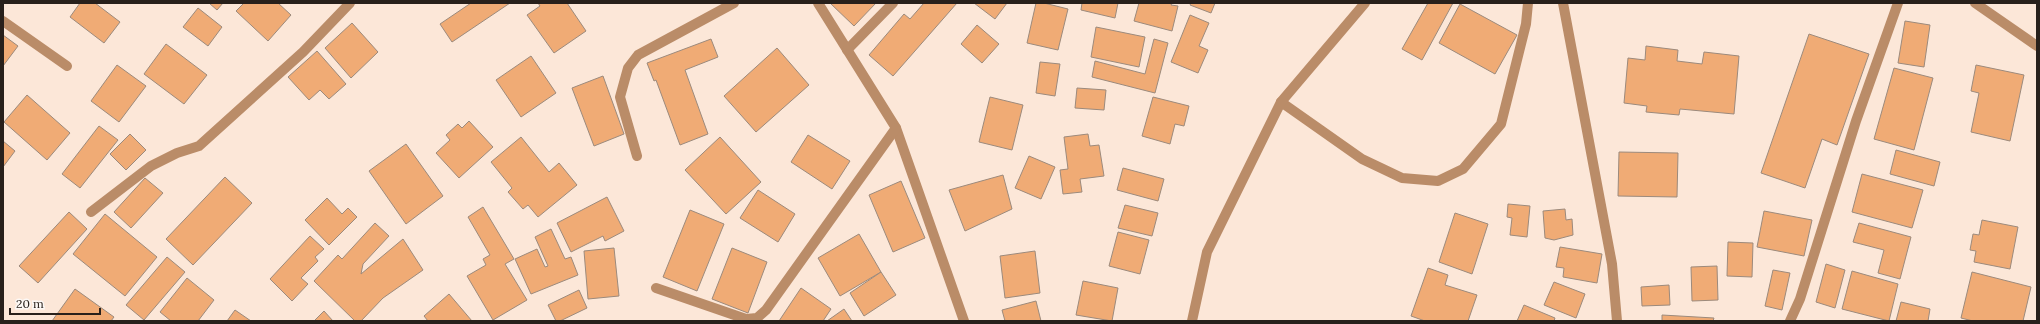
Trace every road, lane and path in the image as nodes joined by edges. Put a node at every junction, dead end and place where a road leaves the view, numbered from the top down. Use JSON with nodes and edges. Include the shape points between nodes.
{"nodes":[{"id":1,"x":350,"y":3,"type":"edge"},
{"id":2,"x":734,"y":3,"type":"edge"},
{"id":3,"x":818,"y":3,"type":"edge"},
{"id":4,"x":893,"y":3,"type":"edge"},
{"id":5,"x":1365,"y":3,"type":"edge"},
{"id":6,"x":1528,"y":3,"type":"edge"},
{"id":7,"x":1562,"y":3,"type":"edge"},
{"id":8,"x":1898,"y":3,"type":"edge"},
{"id":9,"x":1975,"y":3,"type":"edge"},
{"id":10,"x":3,"y":21,"type":"edge"},
{"id":11,"x":2037,"y":46,"type":"edge"},
{"id":12,"x":847,"y":50,"type":"junction"},
{"id":13,"x":66,"y":66,"type":"dead end"},
{"id":14,"x":1281,"y":102,"type":"junction"},
{"id":15,"x":896,"y":128,"type":"junction"},
{"id":16,"x":637,"y":156,"type":"dead end"},
{"id":17,"x":91,"y":212,"type":"dead end"},
{"id":18,"x":656,"y":288,"type":"dead end"},
{"id":19,"x":964,"y":321,"type":"edge"},
{"id":20,"x":1192,"y":321,"type":"edge"},
{"id":21,"x":1617,"y":321,"type":"edge"},
{"id":22,"x":1790,"y":321,"type":"edge"}],
"edges":[{"from":1,"to":17,"type":"street","via":[[303,52],[199,146],[151,166]]},
{"from":2,"to":16,"type":"street","via":[[638,55],[628,68],[620,97]]},
{"from":3,"to":12,"type":"street"},
{"from":4,"to":12,"type":"street"},
{"from":5,"to":14,"type":"street"},
{"from":6,"to":14,"type":"street","via":[[1526,24],[1501,124],[1463,169],[1438,181],[1402,178],[1362,159]]},
{"from":7,"to":21,"type":"street","via":[[1612,264]]},
{"from":8,"to":22,"type":"street","via":[[1856,121],[1800,299]]},
{"from":9,"to":11,"type":"street"},
{"from":10,"to":13,"type":"street"},
{"from":12,"to":15,"type":"street"},
{"from":14,"to":20,"type":"street","via":[[1207,252]]},
{"from":15,"to":18,"type":"street","via":[[766,310],[757,318],[746,319]]},
{"from":15,"to":19,"type":"street"}]}
